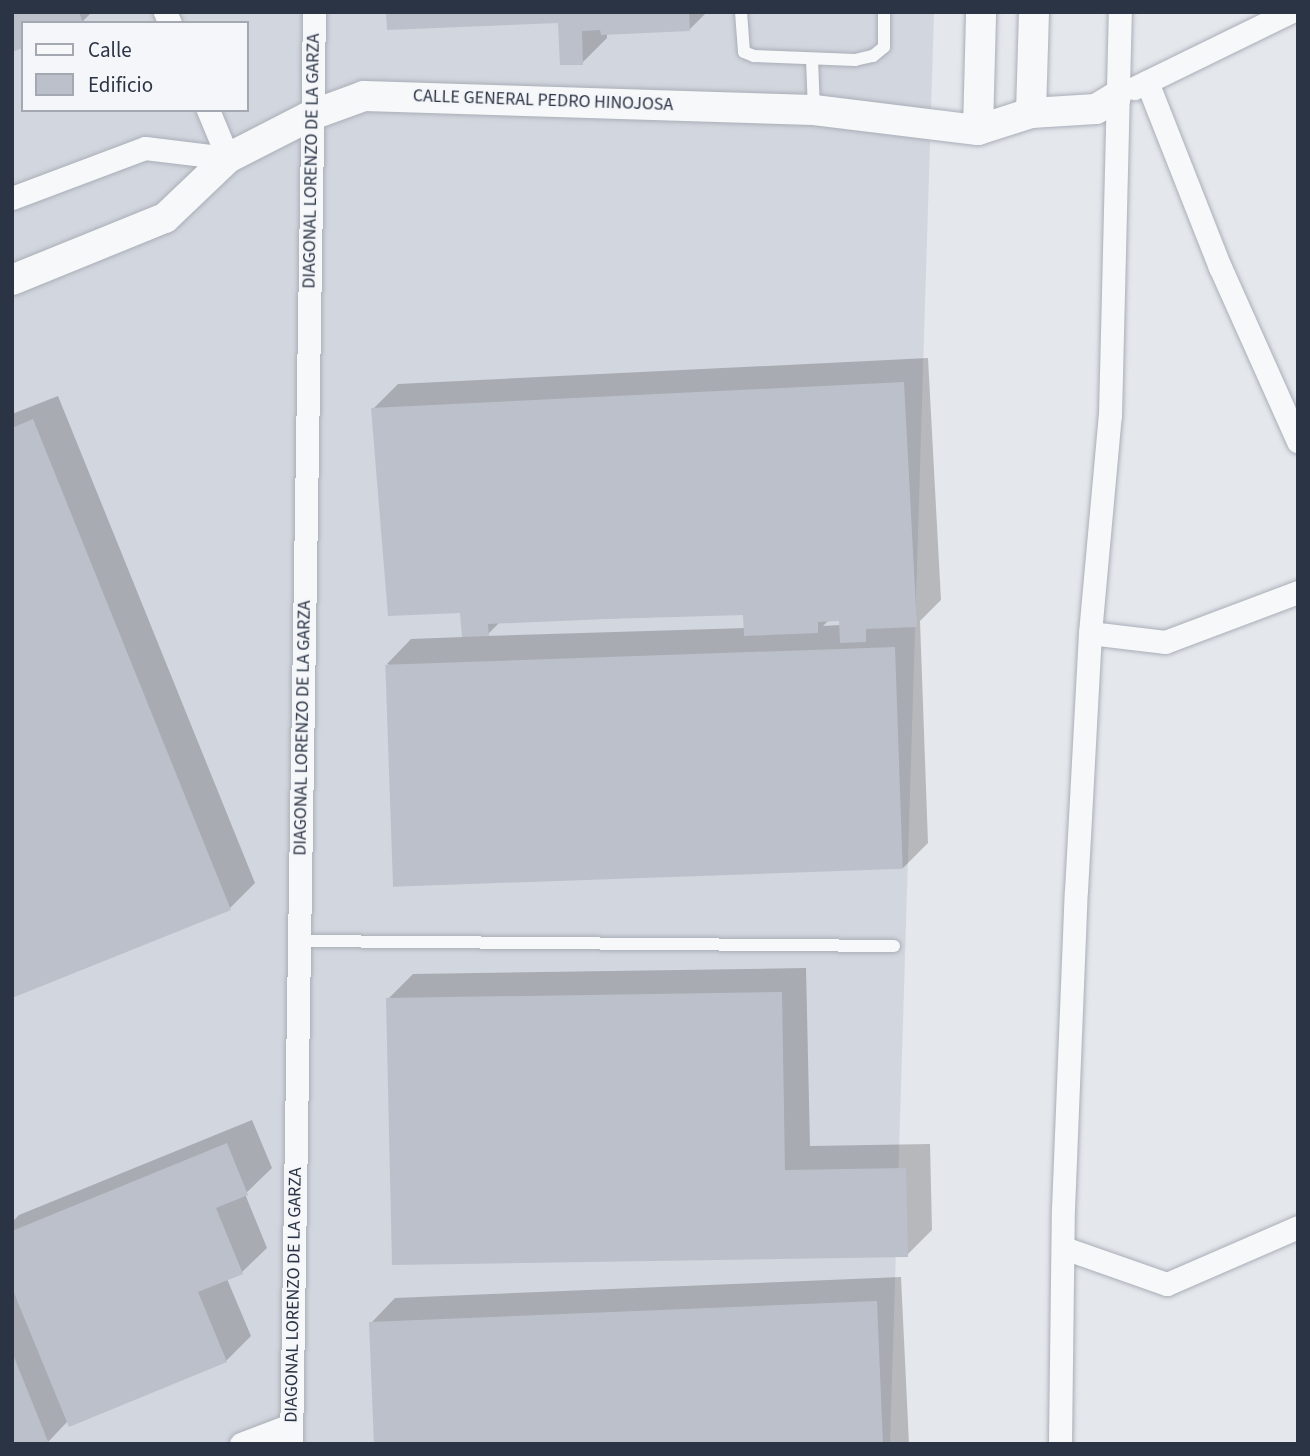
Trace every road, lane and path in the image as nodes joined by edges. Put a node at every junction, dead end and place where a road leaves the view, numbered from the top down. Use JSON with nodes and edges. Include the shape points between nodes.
{"nodes":[{"id":1,"x":314,"y":12,"type":"edge"},
{"id":2,"x":741,"y":12,"type":"edge"},
{"id":3,"x":884,"y":12,"type":"edge"},
{"id":4,"x":981,"y":12,"type":"edge"},
{"id":5,"x":1034,"y":12,"type":"edge"},
{"id":6,"x":1120,"y":12,"type":"edge"},
{"id":7,"x":1290,"y":12,"type":"edge"},
{"id":8,"x":812,"y":59,"type":"junction"},
{"id":9,"x":1147,"y":82,"type":"junction"},
{"id":10,"x":1116,"y":97,"type":"junction"},
{"id":11,"x":814,"y":110,"type":"junction"},
{"id":12,"x":209,"y":112,"type":"edge"},
{"id":13,"x":1031,"y":113,"type":"junction"},
{"id":14,"x":312,"y":116,"type":"junction"},
{"id":15,"x":978,"y":130,"type":"junction"},
{"id":16,"x":228,"y":158,"type":"junction"},
{"id":17,"x":12,"y":198,"type":"edge"},
{"id":18,"x":12,"y":280,"type":"edge"},
{"id":19,"x":1298,"y":441,"type":"edge"},
{"id":20,"x":1298,"y":592,"type":"edge"},
{"id":21,"x":1090,"y":633,"type":"junction"},
{"id":22,"x":300,"y":941,"type":"junction"},
{"id":23,"x":894,"y":946,"type":"dead end"},
{"id":24,"x":1298,"y":1227,"type":"edge"},
{"id":25,"x":1064,"y":1248,"type":"junction"},
{"id":26,"x":291,"y":1434,"type":"edge"},
{"id":27,"x":241,"y":1444,"type":"edge"},
{"id":28,"x":1060,"y":1444,"type":"edge"}],
"edges":[{"from":1,"to":14,"type":"street","name":"DIAGONAL LORENZO DE LA GARZA"},
{"from":2,"to":8,"type":"lane","via":[[744,52]]},
{"from":3,"to":8,"type":"lane","via":[[884,47],[873,56]]},
{"from":4,"to":15,"type":"street"},
{"from":5,"to":13,"type":"street"},
{"from":6,"to":10,"type":"street"},
{"from":7,"to":9,"type":"street"},
{"from":8,"to":11,"type":"lane"},
{"from":9,"to":10,"type":"street"},
{"from":9,"to":19,"type":"street","via":[[1220,267]]},
{"from":10,"to":13,"type":"street","name":"CALLE GENERAL PEDRO HINOJOSA","via":[[1096,109]]},
{"from":10,"to":21,"type":"street","via":[[1110,415]]},
{"from":11,"to":14,"type":"street","name":"CALLE GENERAL PEDRO HINOJOSA","via":[[364,96]]},
{"from":11,"to":15,"type":"street","name":"CALLE GENERAL PEDRO HINOJOSA"},
{"from":12,"to":16,"type":"street"},
{"from":13,"to":15,"type":"street","name":"CALLE GENERAL PEDRO HINOJOSA"},
{"from":14,"to":16,"type":"street","name":"CALLE GENERAL PEDRO HINOJOSA"},
{"from":14,"to":22,"type":"street","name":"DIAGONAL LORENZO DE LA GARZA"},
{"from":16,"to":17,"type":"street","via":[[145,148]]},
{"from":16,"to":18,"type":"street","name":"CALLE GENERAL PEDRO HINOJOSA","via":[[165,218]]},
{"from":20,"to":21,"type":"street","via":[[1165,642]]},
{"from":21,"to":25,"type":"street"},
{"from":22,"to":23,"type":"lane"},
{"from":22,"to":26,"type":"street","name":"DIAGONAL LORENZO DE LA GARZA"},
{"from":24,"to":25,"type":"street","via":[[1167,1284]]},
{"from":25,"to":28,"type":"street"},
{"from":26,"to":27,"type":"street"}]}
